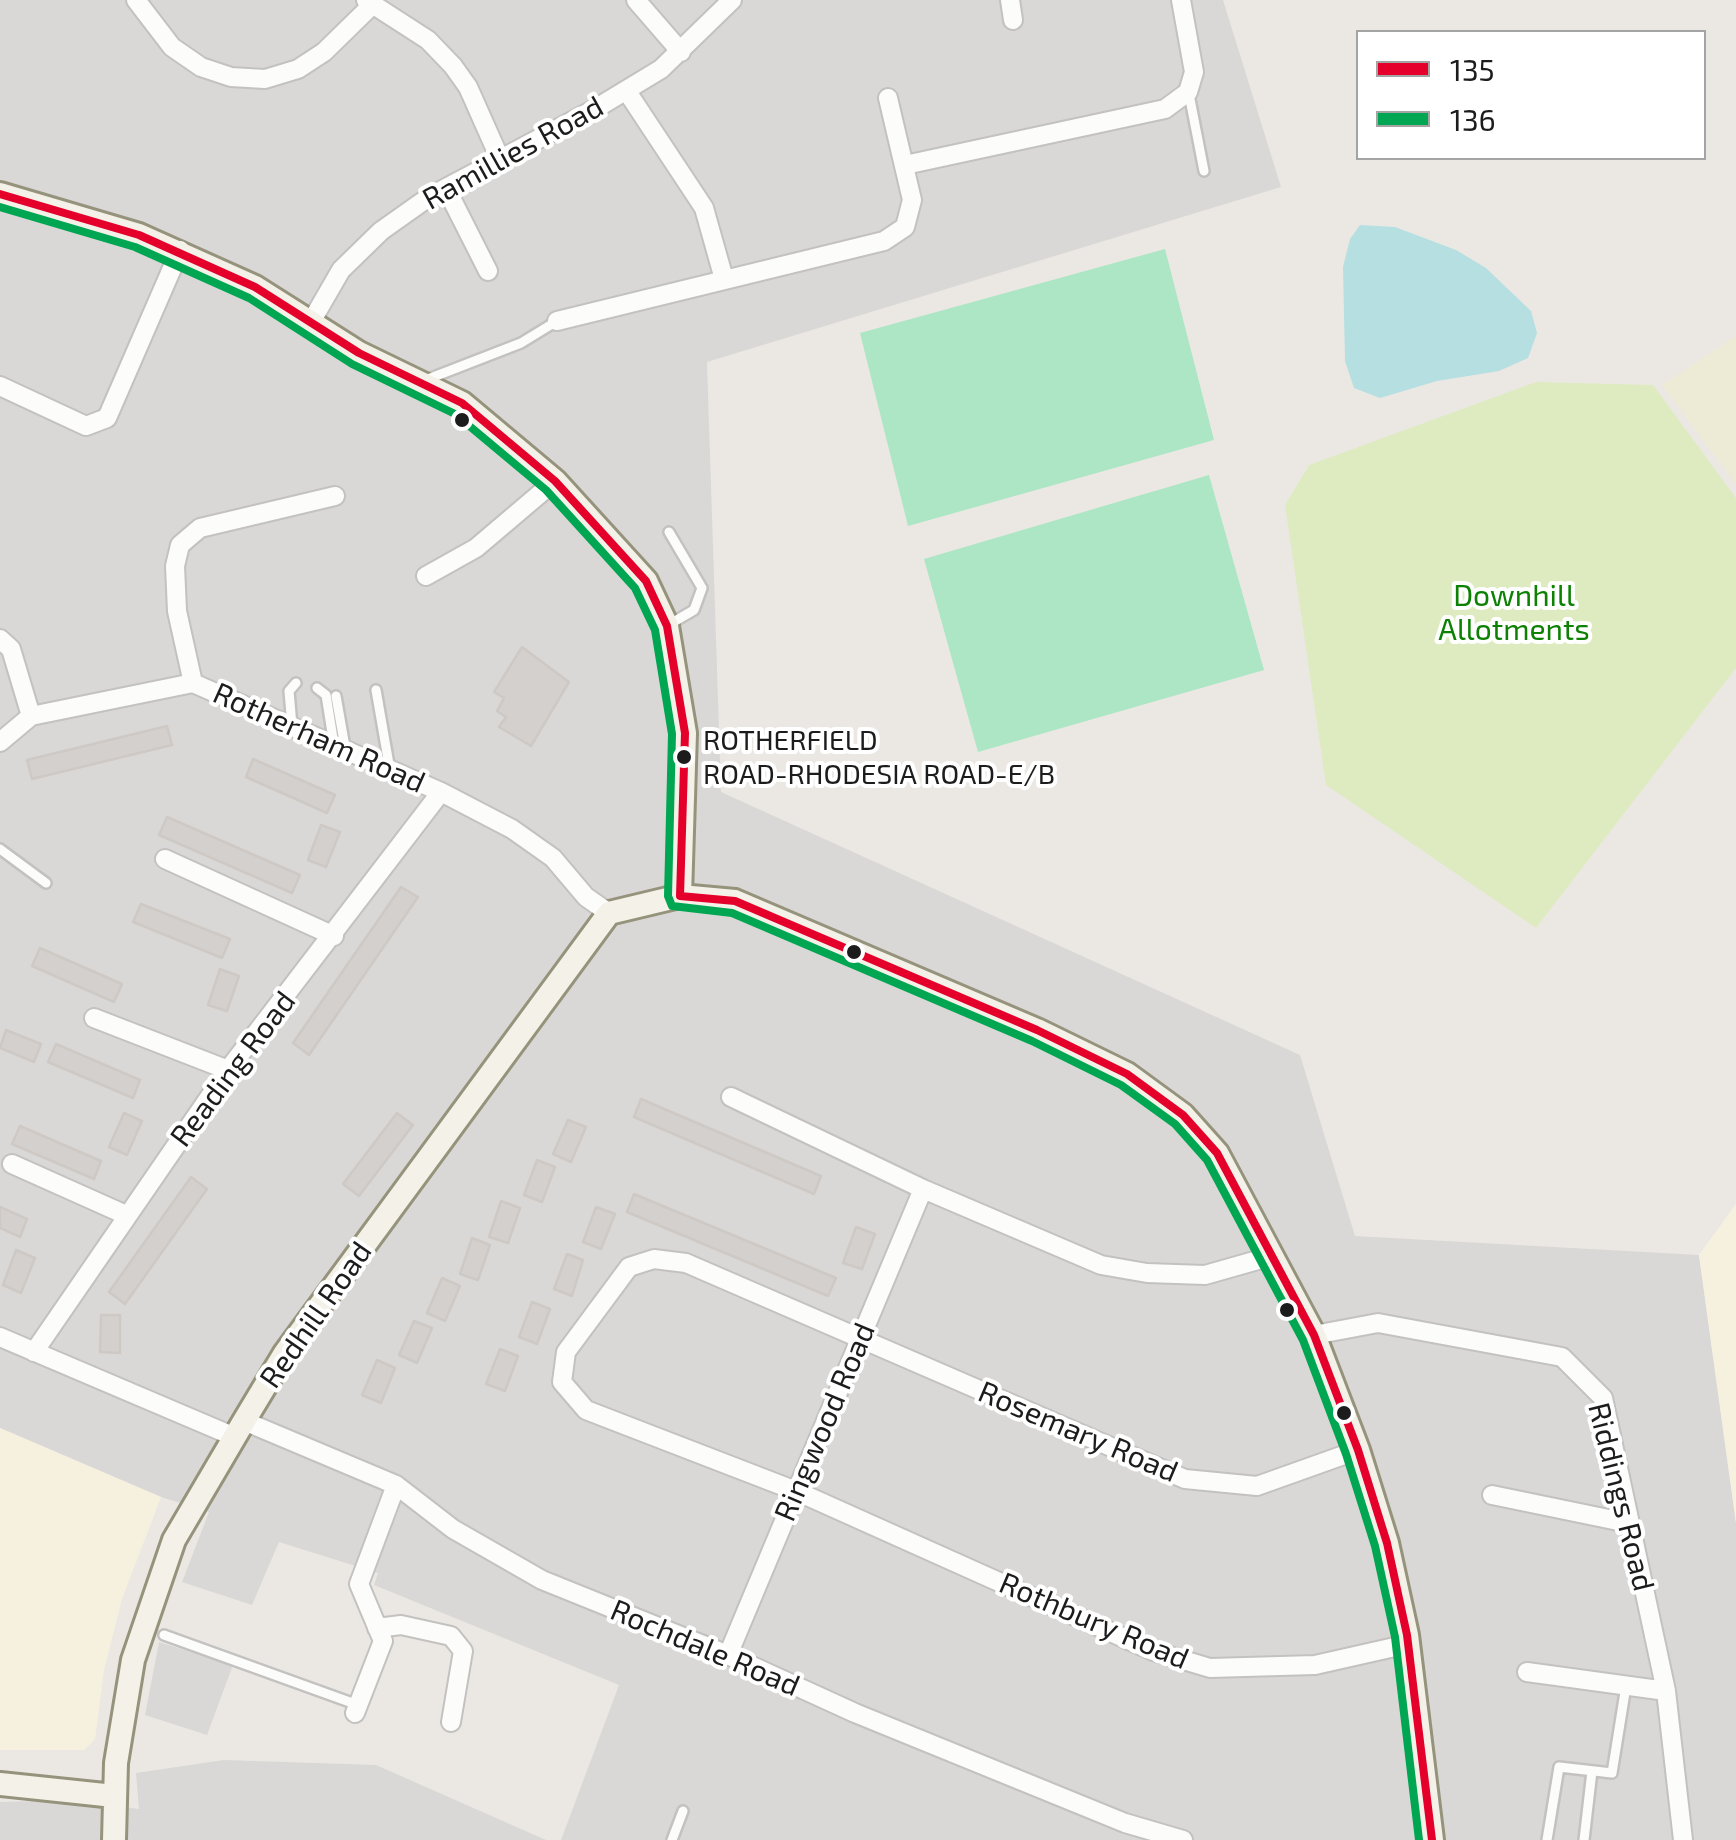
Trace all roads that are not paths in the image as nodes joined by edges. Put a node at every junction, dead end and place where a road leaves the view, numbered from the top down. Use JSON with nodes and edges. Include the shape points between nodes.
{"nodes":[{"id":1,"x":136,"y":0,"type":"edge"},
{"id":2,"x":636,"y":0,"type":"edge"},
{"id":3,"x":732,"y":0,"type":"edge"},
{"id":4,"x":1010,"y":0,"type":"edge"},
{"id":5,"x":1181,"y":0,"type":"edge"},
{"id":6,"x":368,"y":3,"type":"edge"},
{"id":7,"x":1013,"y":20,"type":"dead end"},
{"id":8,"x":681,"y":52,"type":"junction"},
{"id":9,"x":626,"y":90,"type":"junction"},
{"id":10,"x":1188,"y":92,"type":"junction"},
{"id":11,"x":888,"y":98,"type":"dead end"},
{"id":12,"x":500,"y":159,"type":"junction"},
{"id":13,"x":905,"y":165,"type":"junction"},
{"id":14,"x":1204,"y":171,"type":"dead end"},
{"id":15,"x":446,"y":188,"type":"junction"},
{"id":16,"x":0,"y":194,"type":"edge"},
{"id":17,"x":180,"y":250,"type":"junction"},
{"id":18,"x":488,"y":270,"type":"dead end"},
{"id":19,"x":724,"y":279,"type":"junction"},
{"id":20,"x":557,"y":321,"type":"joint"},
{"id":21,"x":311,"y":322,"type":"junction"},
{"id":22,"x":423,"y":381,"type":"junction"},
{"id":23,"x":0,"y":386,"type":"edge"},
{"id":24,"x":556,"y":481,"type":"junction"},
{"id":25,"x":335,"y":496,"type":"dead end"},
{"id":26,"x":669,"y":532,"type":"dead end"},
{"id":27,"x":426,"y":576,"type":"dead end"},
{"id":28,"x":667,"y":626,"type":"junction"},
{"id":29,"x":0,"y":639,"type":"edge"},
{"id":30,"x":193,"y":683,"type":"junction"},
{"id":31,"x":296,"y":684,"type":"dead end"},
{"id":32,"x":317,"y":688,"type":"dead end"},
{"id":33,"x":376,"y":690,"type":"dead end"},
{"id":34,"x":336,"y":696,"type":"dead end"},
{"id":35,"x":31,"y":716,"type":"junction"},
{"id":36,"x":292,"y":726,"type":"junction"},
{"id":37,"x":0,"y":742,"type":"edge"},
{"id":38,"x":340,"y":748,"type":"junction"},
{"id":39,"x":390,"y":770,"type":"junction"},
{"id":40,"x":440,"y":792,"type":"junction"},
{"id":41,"x":0,"y":849,"type":"edge"},
{"id":42,"x":164,"y":860,"type":"dead end"},
{"id":43,"x":46,"y":883,"type":"dead end"},
{"id":44,"x":680,"y":896,"type":"junction"},
{"id":45,"x":609,"y":912,"type":"junction"},
{"id":46,"x":334,"y":936,"type":"junction"},
{"id":47,"x":94,"y":1018,"type":"dead end"},
{"id":48,"x":228,"y":1070,"type":"junction"},
{"id":49,"x":732,"y":1097,"type":"dead end"},
{"id":50,"x":12,"y":1164,"type":"dead end"},
{"id":51,"x":924,"y":1189,"type":"junction"},
{"id":52,"x":126,"y":1215,"type":"junction"},
{"id":53,"x":1272,"y":1256,"type":"junction"},
{"id":54,"x":1314,"y":1334,"type":"junction"},
{"id":55,"x":0,"y":1337,"type":"edge"},
{"id":56,"x":860,"y":1339,"type":"junction"},
{"id":57,"x":34,"y":1352,"type":"junction"},
{"id":58,"x":239,"y":1429,"type":"junction"},
{"id":59,"x":1358,"y":1450,"type":"junction"},
{"id":60,"x":396,"y":1486,"type":"junction"},
{"id":61,"x":796,"y":1491,"type":"junction"},
{"id":62,"x":1492,"y":1496,"type":"dead end"},
{"id":63,"x":1628,"y":1523,"type":"junction"},
{"id":64,"x":377,"y":1628,"type":"junction"},
{"id":65,"x":164,"y":1635,"type":"dead end"},
{"id":66,"x":1408,"y":1644,"type":"junction"},
{"id":67,"x":728,"y":1654,"type":"junction"},
{"id":68,"x":1527,"y":1672,"type":"dead end"},
{"id":69,"x":1626,"y":1686,"type":"junction"},
{"id":70,"x":1666,"y":1692,"type":"junction"},
{"id":71,"x":356,"y":1709,"type":"joint"},
{"id":72,"x":451,"y":1722,"type":"dead end"},
{"id":73,"x":1592,"y":1770,"type":"junction"},
{"id":74,"x":0,"y":1784,"type":"edge"},
{"id":75,"x":114,"y":1796,"type":"junction"},
{"id":76,"x":683,"y":1811,"type":"dead end"},
{"id":77,"x":114,"y":1840,"type":"edge"},
{"id":78,"x":672,"y":1840,"type":"edge"},
{"id":79,"x":1183,"y":1840,"type":"edge"},
{"id":80,"x":1432,"y":1840,"type":"edge"},
{"id":81,"x":1548,"y":1840,"type":"edge"},
{"id":82,"x":1584,"y":1840,"type":"edge"},
{"id":83,"x":1684,"y":1840,"type":"edge"}],
"edges":[{"from":1,"to":6,"type":"street","via":[[172,48],[201,67],[265,79],[324,52]]},
{"from":2,"to":8,"type":"street"},
{"from":3,"to":8,"type":"street","name":"Ramillies Road"},
{"from":4,"to":7,"type":"street"},
{"from":5,"to":10,"type":"street","via":[[1194,72]]},
{"from":6,"to":12,"type":"street","via":[[428,40],[453,66]]},
{"from":8,"to":9,"type":"street","name":"Ramillies Road"},
{"from":9,"to":12,"type":"street","name":"Ramillies Road"},
{"from":9,"to":19,"type":"street","via":[[704,208]]},
{"from":10,"to":13,"type":"street","via":[[1164,109]]},
{"from":10,"to":14,"type":"lane"},
{"from":11,"to":13,"type":"street"},
{"from":12,"to":15,"type":"street","name":"Ramillies Road"},
{"from":13,"to":19,"type":"street","via":[[912,200],[905,226],[884,241]]},
{"from":15,"to":18,"type":"street"},
{"from":15,"to":21,"type":"street","name":"Ramillies Road","via":[[381,231],[341,270]]},
{"from":16,"to":17,"type":"street"},
{"from":17,"to":21,"type":"street"},
{"from":17,"to":23,"type":"street","via":[[107,418],[86,426]]},
{"from":19,"to":20,"type":"street"},
{"from":20,"to":22,"type":"lane","via":[[521,343]]},
{"from":21,"to":22,"type":"street"},
{"from":22,"to":24,"type":"street","via":[[462,402]]},
{"from":24,"to":27,"type":"street","via":[[476,548]]},
{"from":24,"to":28,"type":"street","via":[[646,581]]},
{"from":25,"to":30,"type":"street","via":[[200,528],[180,545],[177,611]]},
{"from":26,"to":28,"type":"lane","via":[[702,588],[694,610]]},
{"from":28,"to":44,"type":"street","via":[[685,732]]},
{"from":29,"to":35,"type":"street","via":[[11,649]]},
{"from":30,"to":35,"type":"street","name":"Rotherham Road"},
{"from":30,"to":36,"type":"street","name":"Rotherham Road"},
{"from":31,"to":36,"type":"lane","via":[[288,691]]},
{"from":32,"to":38,"type":"lane","via":[[326,695]]},
{"from":33,"to":39,"type":"lane"},
{"from":34,"to":38,"type":"lane"},
{"from":35,"to":37,"type":"street","name":"Rotherham Road"},
{"from":36,"to":38,"type":"street","name":"Rotherham Road"},
{"from":38,"to":39,"type":"street","name":"Rotherham Road"},
{"from":39,"to":40,"type":"street","name":"Rotherham Road"},
{"from":40,"to":45,"type":"street","name":"Rotherham Road","via":[[512,828]]},
{"from":40,"to":46,"type":"street","name":"Reading Road"},
{"from":41,"to":43,"type":"lane"},
{"from":42,"to":46,"type":"street"},
{"from":44,"to":45,"type":"street"},
{"from":44,"to":53,"type":"street","via":[[735,901],[1127,1074],[1183,1116],[1216,1153]]},
{"from":45,"to":58,"type":"street","name":"Redhill Road","via":[[285,1353]]},
{"from":46,"to":48,"type":"street","name":"Reading Road"},
{"from":47,"to":48,"type":"street"},
{"from":48,"to":52,"type":"street","name":"Reading Road"},
{"from":49,"to":51,"type":"street"},
{"from":50,"to":52,"type":"street"},
{"from":51,"to":53,"type":"street","via":[[1100,1265],[1204,1275]]},
{"from":51,"to":56,"type":"street","name":"Ringwood Road"},
{"from":52,"to":57,"type":"street","name":"Reading Road"},
{"from":53,"to":54,"type":"street"},
{"from":54,"to":59,"type":"street"},
{"from":54,"to":63,"type":"street","name":"Riddings Road","via":[[1378,1322],[1562,1357],[1603,1398]]},
{"from":55,"to":57,"type":"street"},
{"from":56,"to":59,"type":"street","name":"Rosemary Road","via":[[1185,1479],[1257,1486]]},
{"from":56,"to":61,"type":"street","name":"Ringwood Road"},
{"from":56,"to":61,"type":"street","name":"Rosemary Road","via":[[686,1262],[654,1259],[629,1267],[566,1352],[562,1382],[586,1410]]},
{"from":57,"to":58,"type":"street"},
{"from":58,"to":60,"type":"street","name":"Rochdale Road"},
{"from":58,"to":75,"type":"street","name":"Redhill Road","via":[[174,1540],[133,1660]]},
{"from":59,"to":66,"type":"street"},
{"from":60,"to":64,"type":"street","via":[[359,1584]]},
{"from":60,"to":67,"type":"street","name":"Rochdale Road","via":[[542,1580]]},
{"from":61,"to":66,"type":"street","name":"Rothbury Road","via":[[1153,1650],[1210,1668],[1315,1664]]},
{"from":61,"to":67,"type":"street","name":"Ringwood Road"},
{"from":62,"to":63,"type":"street"},
{"from":63,"to":70,"type":"street","name":"Riddings Road"},
{"from":64,"to":71,"type":"street","via":[[383,1641]]},
{"from":64,"to":72,"type":"street","via":[[401,1625],[451,1636],[463,1652]]},
{"from":65,"to":71,"type":"lane"},
{"from":66,"to":80,"type":"street"},
{"from":67,"to":79,"type":"street","name":"Rochdale Road","via":[[872,1720],[1125,1823]]},
{"from":68,"to":69,"type":"street"},
{"from":69,"to":70,"type":"street"},
{"from":69,"to":73,"type":"lane","via":[[1612,1773]]},
{"from":70,"to":83,"type":"street","name":"Riddings Road"},
{"from":73,"to":81,"type":"lane","via":[[1559,1767]]},
{"from":73,"to":82,"type":"lane"},
{"from":74,"to":75,"type":"street"},
{"from":75,"to":77,"type":"street","name":"Redhill Road"},
{"from":76,"to":78,"type":"lane"}]}
